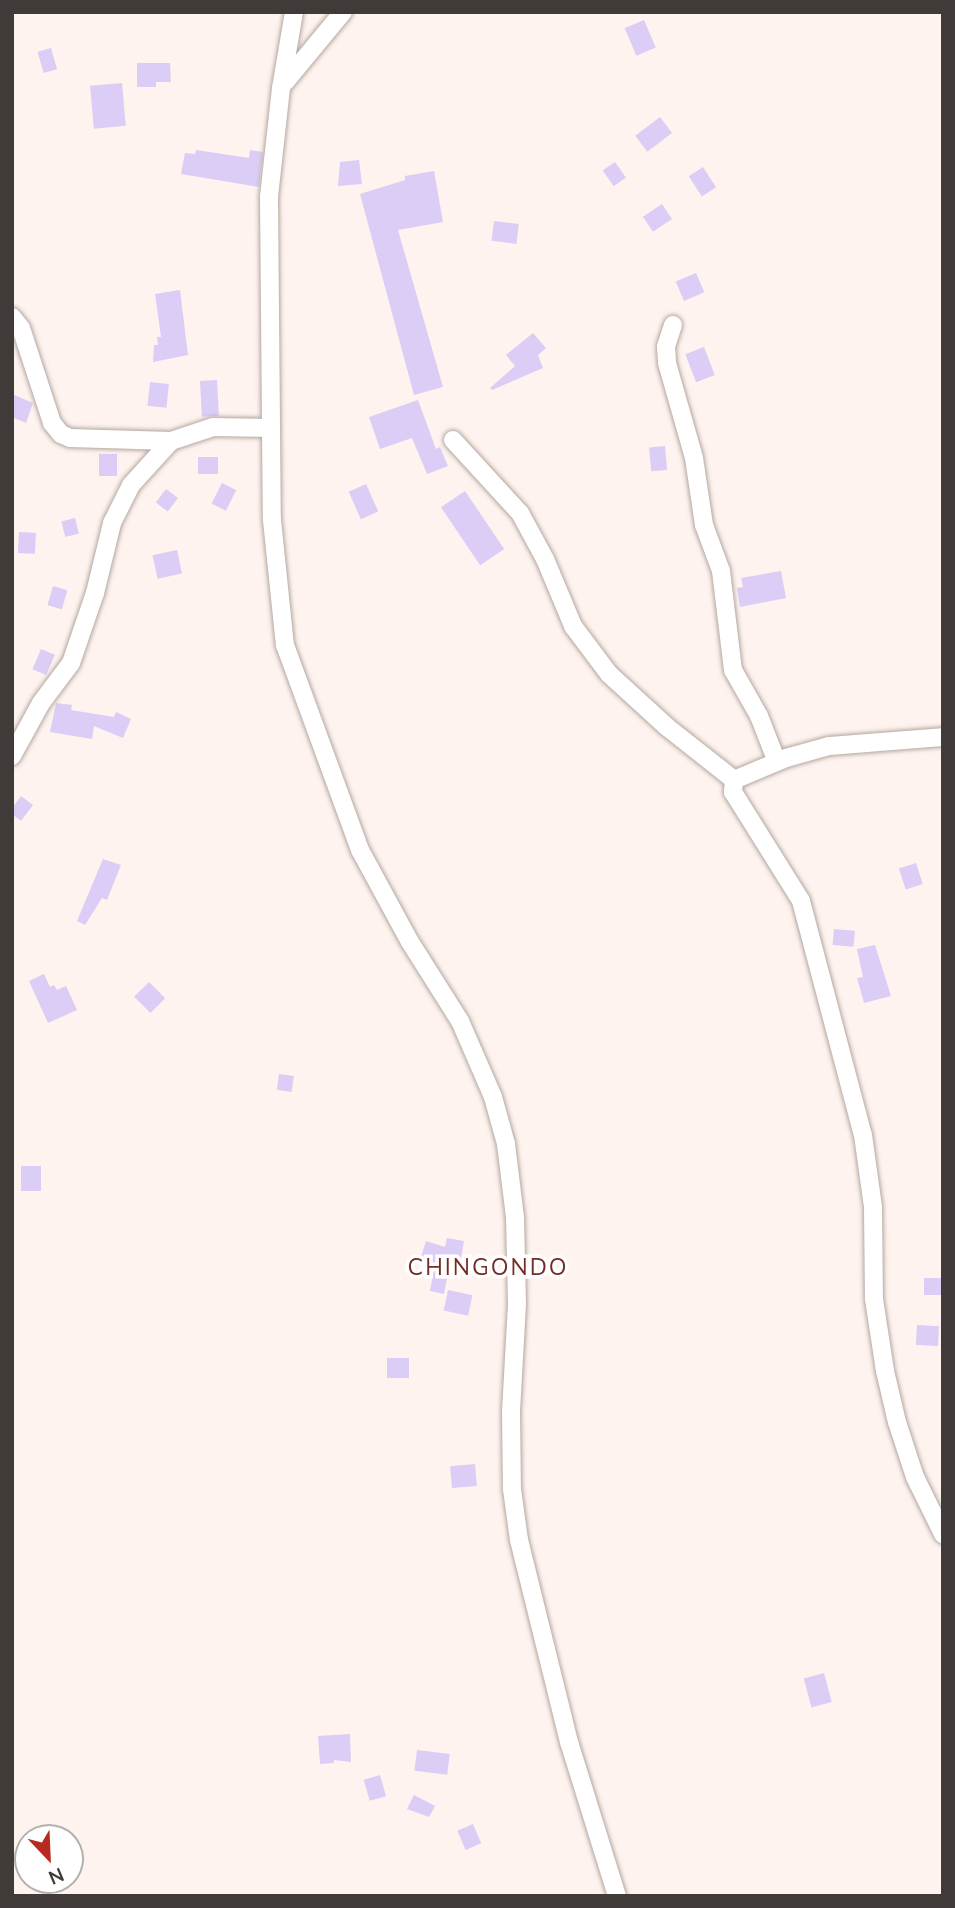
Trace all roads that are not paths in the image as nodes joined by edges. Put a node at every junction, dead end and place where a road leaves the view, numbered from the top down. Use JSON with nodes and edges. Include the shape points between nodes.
{"nodes":[{"id":1,"x":294,"y":12,"type":"edge"},
{"id":2,"x":343,"y":12,"type":"edge"},
{"id":3,"x":281,"y":88,"type":"junction"},
{"id":4,"x":12,"y":317,"type":"edge"},
{"id":5,"x":673,"y":325,"type":"dead end"},
{"id":6,"x":271,"y":428,"type":"junction"},
{"id":7,"x":171,"y":440,"type":"junction"},
{"id":8,"x":453,"y":440,"type":"dead end"},
{"id":9,"x":943,"y":737,"type":"edge"},
{"id":10,"x":12,"y":756,"type":"edge"},
{"id":11,"x":777,"y":762,"type":"junction"},
{"id":12,"x":734,"y":780,"type":"junction"},
{"id":13,"x":943,"y":1534,"type":"edge"},
{"id":14,"x":617,"y":1896,"type":"edge"}],
"edges":[{"from":1,"to":3,"type":"street"},
{"from":2,"to":3,"type":"street"},
{"from":3,"to":6,"type":"street","via":[[269,197]]},
{"from":4,"to":7,"type":"street","via":[[21,328],[52,423],[61,434],[70,438]]},
{"from":5,"to":11,"type":"street","via":[[667,363],[694,457],[705,525],[721,571],[733,670],[759,716]]},
{"from":6,"to":7,"type":"street","via":[[213,427]]},
{"from":6,"to":14,"type":"street","via":[[272,520],[285,645],[360,850],[460,1021],[493,1097],[506,1144],[515,1217],[517,1304],[511,1411],[512,1489],[519,1540],[569,1742]]},
{"from":7,"to":10,"type":"street","via":[[131,485],[112,523],[71,663],[41,703]]},
{"from":8,"to":12,"type":"street","via":[[520,513],[573,626],[609,674]]},
{"from":9,"to":11,"type":"street","via":[[829,746]]},
{"from":11,"to":12,"type":"street"},
{"from":12,"to":13,"type":"street","via":[[733,792],[801,901],[863,1135],[873,1207],[876,1321],[885,1371],[915,1477]]}]}
